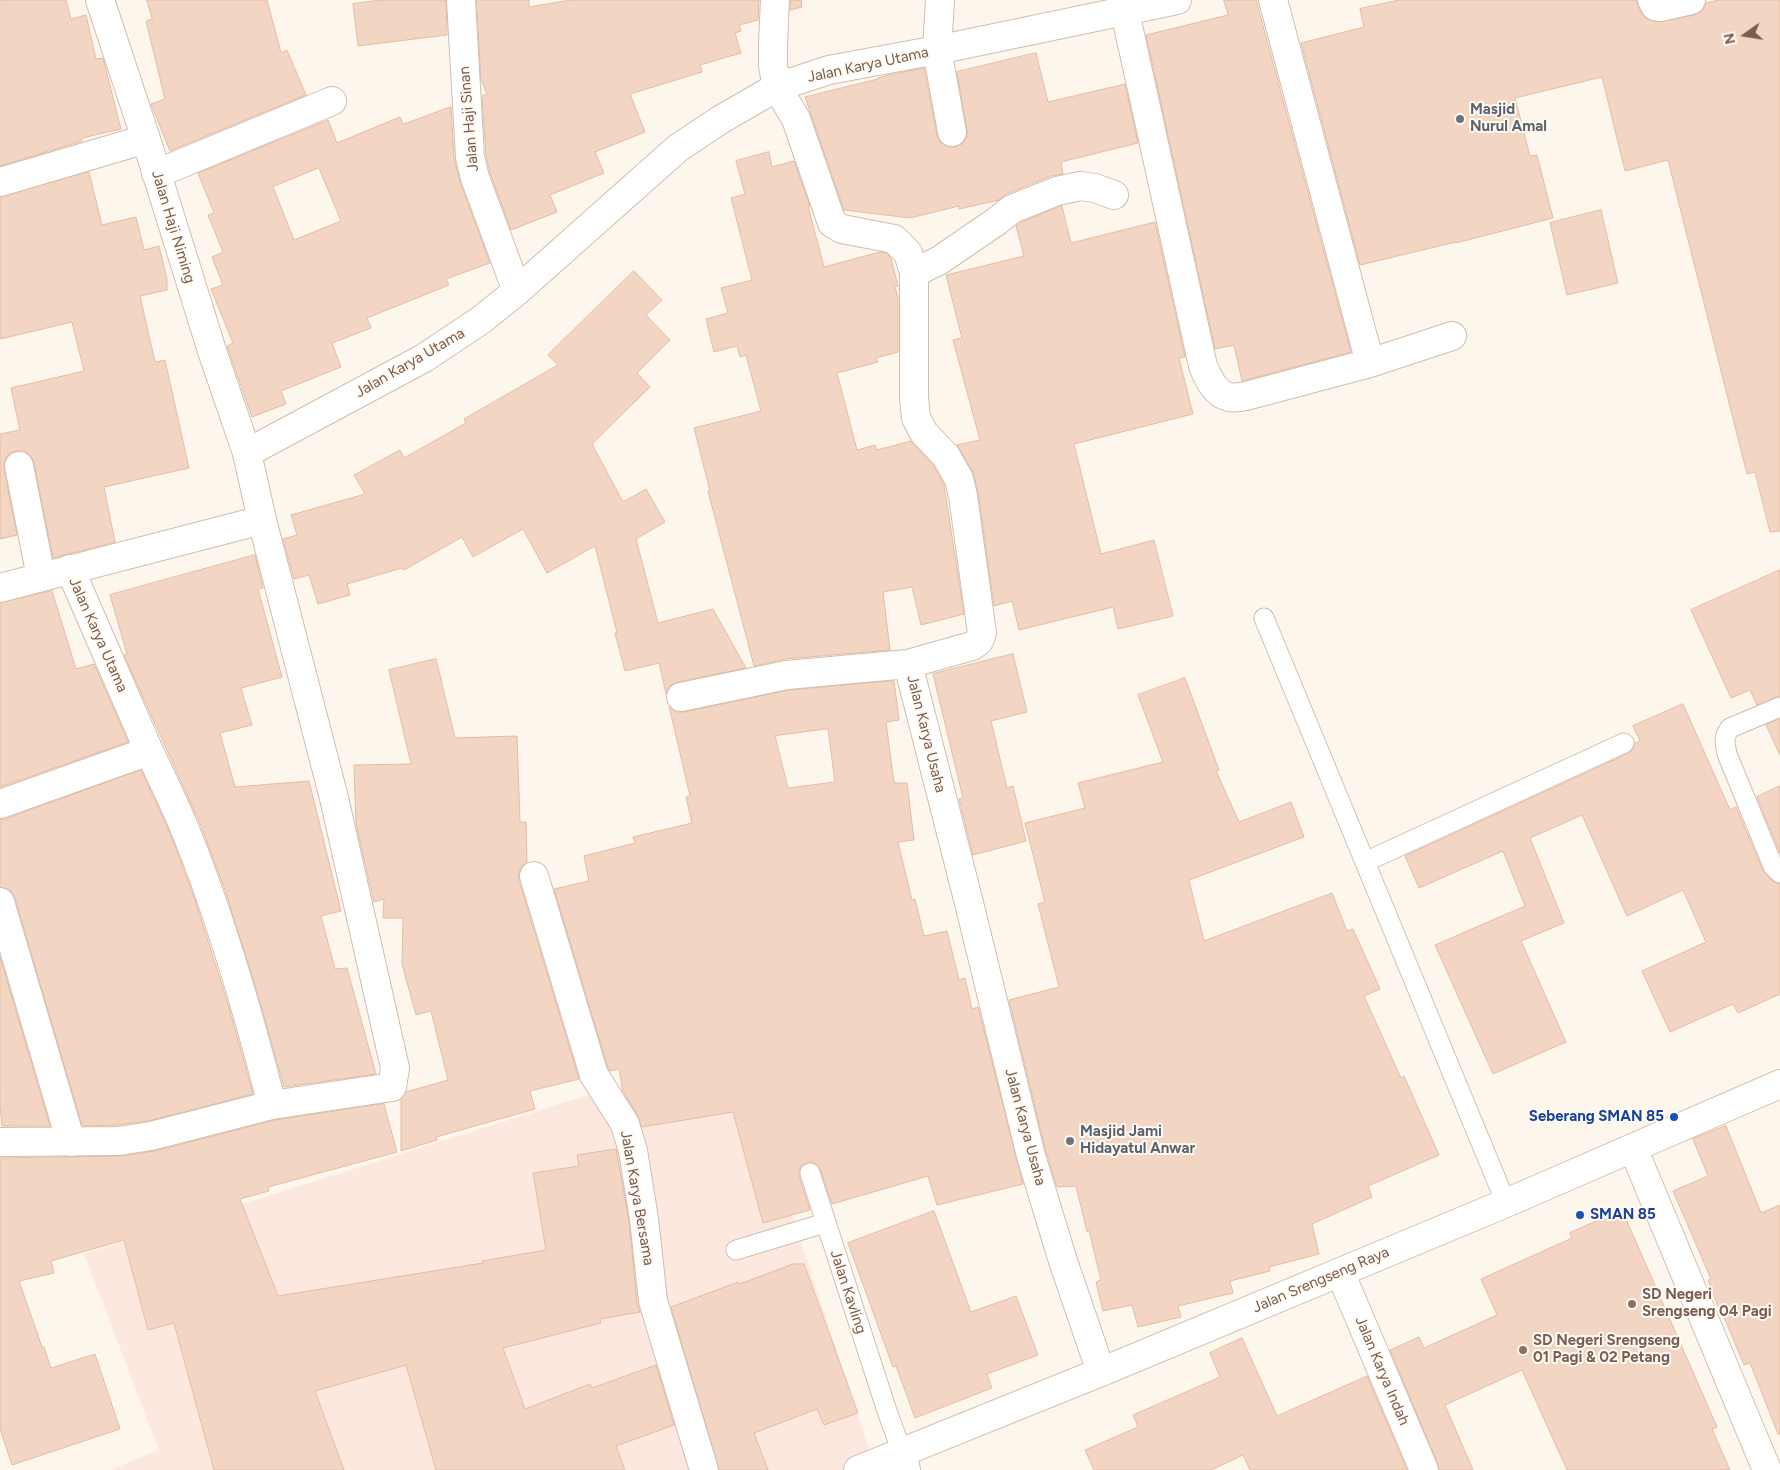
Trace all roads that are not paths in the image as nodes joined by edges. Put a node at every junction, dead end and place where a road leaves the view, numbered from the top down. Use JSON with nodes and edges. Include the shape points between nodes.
{"nodes":[{"id":1,"x":100,"y":0,"type":"edge"},
{"id":2,"x":462,"y":0,"type":"edge"},
{"id":3,"x":775,"y":0,"type":"edge"},
{"id":4,"x":940,"y":0,"type":"edge"},
{"id":5,"x":1177,"y":0,"type":"edge"},
{"id":6,"x":1273,"y":0,"type":"edge"},
{"id":7,"x":1652,"y":0,"type":"edge"},
{"id":8,"x":1691,"y":0,"type":"edge"},
{"id":9,"x":1125,"y":12,"type":"junction"},
{"id":10,"x":937,"y":50,"type":"junction"},
{"id":11,"x":776,"y":87,"type":"junction"},
{"id":12,"x":332,"y":101,"type":"dead end"},
{"id":13,"x":952,"y":132,"type":"dead end"},
{"id":14,"x":146,"y":139,"type":"junction"},
{"id":15,"x":156,"y":174,"type":"junction"},
{"id":16,"x":0,"y":182,"type":"edge"},
{"id":17,"x":1114,"y":195,"type":"dead end"},
{"id":18,"x":914,"y":273,"type":"junction"},
{"id":19,"x":517,"y":291,"type":"junction"},
{"id":20,"x":1452,"y":336,"type":"dead end"},
{"id":21,"x":1370,"y":363,"type":"junction"},
{"id":22,"x":248,"y":453,"type":"junction"},
{"id":23,"x":19,"y":466,"type":"dead end"},
{"id":24,"x":262,"y":520,"type":"junction"},
{"id":25,"x":70,"y":569,"type":"junction"},
{"id":26,"x":41,"y":577,"type":"junction"},
{"id":27,"x":0,"y":588,"type":"edge"},
{"id":28,"x":1264,"y":618,"type":"dead end"},
{"id":29,"x":908,"y":664,"type":"junction"},
{"id":30,"x":681,"y":698,"type":"dead end"},
{"id":31,"x":1780,"y":707,"type":"edge"},
{"id":32,"x":1624,"y":743,"type":"dead end"},
{"id":33,"x":149,"y":751,"type":"junction"},
{"id":34,"x":0,"y":804,"type":"edge"},
{"id":35,"x":1365,"y":862,"type":"junction"},
{"id":36,"x":1780,"y":873,"type":"edge"},
{"id":37,"x":534,"y":876,"type":"dead end"},
{"id":38,"x":0,"y":902,"type":"edge"},
{"id":39,"x":1780,"y":1084,"type":"edge"},
{"id":40,"x":272,"y":1105,"type":"junction"},
{"id":41,"x":0,"y":1142,"type":"edge"},
{"id":42,"x":71,"y":1142,"type":"junction"},
{"id":43,"x":1633,"y":1148,"type":"junction"},
{"id":44,"x":810,"y":1173,"type":"dead end"},
{"id":45,"x":1506,"y":1203,"type":"junction"},
{"id":46,"x":825,"y":1222,"type":"junction"},
{"id":47,"x":736,"y":1250,"type":"dead end"},
{"id":48,"x":1340,"y":1272,"type":"junction"},
{"id":49,"x":1101,"y":1372,"type":"junction"},
{"id":50,"x":904,"y":1461,"type":"edge"},
{"id":51,"x":704,"y":1470,"type":"edge"},
{"id":52,"x":858,"y":1470,"type":"edge"},
{"id":53,"x":1424,"y":1470,"type":"edge"},
{"id":54,"x":1767,"y":1470,"type":"edge"}],
"edges":[{"from":1,"to":14,"type":"street","name":"Jalan Haji Niming"},
{"from":2,"to":19,"type":"street","name":"Jalan Haji Sinan","via":[[470,157],[474,178]]},
{"from":3,"to":11,"type":"street","name":"Jalan Karya Usaha","via":[[773,66]]},
{"from":4,"to":10,"type":"street"},
{"from":5,"to":9,"type":"street","name":"Jalan Karya Utama"},
{"from":6,"to":21,"type":"street"},
{"from":7,"to":8,"type":"street","via":[[1655,6],[1660,7]]},
{"from":9,"to":10,"type":"street","name":"Jalan Karya Utama"},
{"from":9,"to":21,"type":"street","via":[[1203,366],[1209,380],[1229,397],[1246,396]]},
{"from":10,"to":11,"type":"street","name":"Jalan Karya Utama","via":[[829,70]]},
{"from":10,"to":13,"type":"street"},
{"from":11,"to":18,"type":"street","name":"Jalan Karya Usaha","via":[[796,118],[832,223],[842,229],[894,239],[908,253]]},
{"from":11,"to":19,"type":"street","name":"Jalan Karya Utama","via":[[678,148]]},
{"from":12,"to":15,"type":"street"},
{"from":14,"to":15,"type":"street","name":"Jalan Haji Niming"},
{"from":14,"to":16,"type":"street"},
{"from":15,"to":22,"type":"street","name":"Jalan Haji Niming"},
{"from":17,"to":18,"type":"street","via":[[1080,186],[1057,191],[1012,209],[940,260]]},
{"from":18,"to":29,"type":"street","name":"Jalan Karya Usaha","via":[[916,418],[924,433],[946,456],[959,479],[982,633],[980,641],[972,646]]},
{"from":19,"to":22,"type":"street","name":"Jalan Karya Utama","via":[[424,358]]},
{"from":20,"to":21,"type":"street"},
{"from":22,"to":24,"type":"street"},
{"from":23,"to":26,"type":"street"},
{"from":24,"to":25,"type":"street","name":"Jalan Karya Utama"},
{"from":24,"to":40,"type":"street","via":[[334,798],[395,1068],[392,1088]]},
{"from":25,"to":26,"type":"street"},
{"from":25,"to":33,"type":"street","name":"Jalan Karya Utama"},
{"from":26,"to":27,"type":"street"},
{"from":28,"to":35,"type":"lane"},
{"from":29,"to":30,"type":"street","via":[[787,675]]},
{"from":29,"to":49,"type":"street","name":"Jalan Karya Usaha","via":[[1031,1156]]},
{"from":31,"to":36,"type":"lane","via":[[1730,728],[1725,742],[1773,866]]},
{"from":32,"to":35,"type":"lane"},
{"from":33,"to":34,"type":"street"},
{"from":33,"to":40,"type":"street","name":"Jalan Karya Utama","via":[[184,826],[210,896],[248,1012]]},
{"from":35,"to":45,"type":"lane"},
{"from":37,"to":51,"type":"street","name":"Jalan Karya Bersama","via":[[594,1075],[625,1124],[644,1219],[653,1302]]},
{"from":38,"to":42,"type":"street"},
{"from":39,"to":43,"type":"street","name":"Jalan Srengseng Raya"},
{"from":40,"to":42,"type":"street","via":[[151,1136],[119,1141]]},
{"from":41,"to":42,"type":"street"},
{"from":43,"to":45,"type":"street","name":"Jalan Srengseng Raya"},
{"from":43,"to":54,"type":"street"},
{"from":44,"to":46,"type":"lane","name":"Jalan Kavling"},
{"from":45,"to":48,"type":"street","name":"Jalan Srengseng Raya"},
{"from":46,"to":47,"type":"lane"},
{"from":46,"to":50,"type":"lane","name":"Jalan Kavling"},
{"from":48,"to":49,"type":"street","name":"Jalan Srengseng Raya"},
{"from":48,"to":53,"type":"street","name":"Jalan Karya Indah"},
{"from":49,"to":50,"type":"street","name":"Jalan Srengseng Raya"},
{"from":50,"to":52,"type":"street","name":"Jalan Srengseng Raya"}]}
